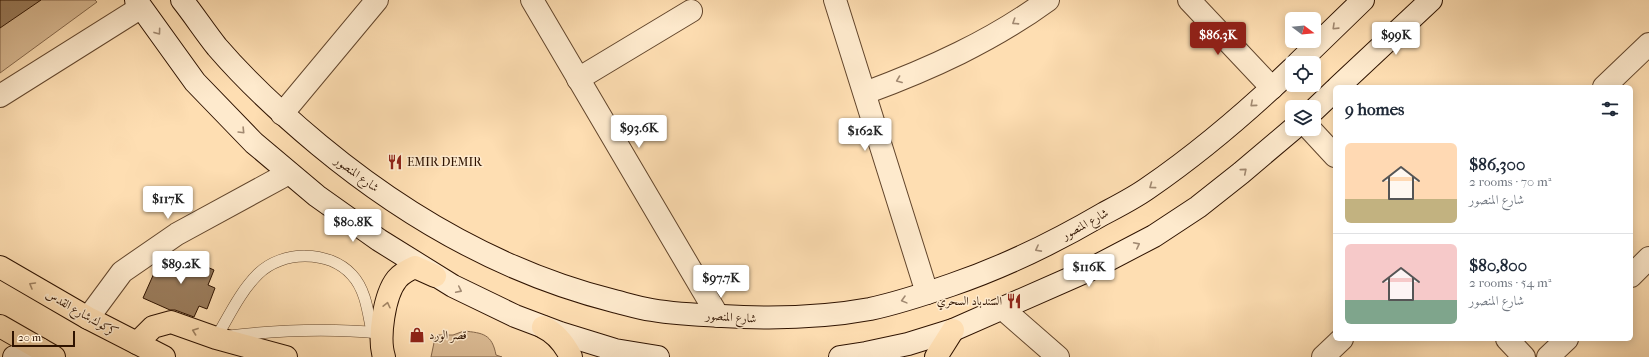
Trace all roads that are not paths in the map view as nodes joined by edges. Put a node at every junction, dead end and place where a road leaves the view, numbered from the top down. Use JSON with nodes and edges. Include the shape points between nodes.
{"nodes":[{"id":1,"x":182,"y":0,"type":"edge"},
{"id":2,"x":377,"y":0,"type":"edge"},
{"id":3,"x":532,"y":0,"type":"edge"},
{"id":4,"x":834,"y":0,"type":"edge"},
{"id":5,"x":1048,"y":0,"type":"edge"},
{"id":6,"x":1189,"y":0,"type":"edge"},
{"id":7,"x":1363,"y":0,"type":"edge"},
{"id":8,"x":1431,"y":0,"type":"edge"},
{"id":9,"x":138,"y":4,"type":"edge"},
{"id":10,"x":691,"y":11,"type":"dead end"},
{"id":11,"x":1649,"y":44,"type":"edge"},
{"id":12,"x":1305,"y":56,"type":"edge"},
{"id":13,"x":1285,"y":76,"type":"edge"},
{"id":14,"x":578,"y":79,"type":"junction"},
{"id":15,"x":1340,"y":85,"type":"edge"},
{"id":16,"x":1606,"y":85,"type":"edge"},
{"id":17,"x":1272,"y":88,"type":"junction"},
{"id":18,"x":1333,"y":92,"type":"edge"},
{"id":19,"x":865,"y":93,"type":"junction"},
{"id":20,"x":0,"y":96,"type":"edge"},
{"id":21,"x":1321,"y":103,"type":"edge"},
{"id":22,"x":282,"y":114,"type":"junction"},
{"id":23,"x":1285,"y":136,"type":"edge"},
{"id":24,"x":1316,"y":136,"type":"edge"},
{"id":25,"x":1333,"y":154,"type":"edge"},
{"id":26,"x":289,"y":173,"type":"junction"},
{"id":27,"x":1649,"y":258,"type":"edge"},
{"id":28,"x":0,"y":267,"type":"edge"},
{"id":29,"x":1633,"y":274,"type":"edge"},
{"id":30,"x":435,"y":276,"type":"junction"},
{"id":31,"x":927,"y":293,"type":"junction"},
{"id":32,"x":1003,"y":309,"type":"junction"},
{"id":33,"x":718,"y":316,"type":"junction"},
{"id":34,"x":88,"y":318,"type":"junction"},
{"id":35,"x":0,"y":326,"type":"edge"},
{"id":36,"x":543,"y":326,"type":"junction"},
{"id":37,"x":953,"y":330,"type":"junction"},
{"id":38,"x":377,"y":333,"type":"junction"},
{"id":39,"x":216,"y":338,"type":"junction"},
{"id":40,"x":1340,"y":341,"type":"edge"},
{"id":41,"x":1509,"y":341,"type":"edge"},
{"id":42,"x":1565,"y":341,"type":"edge"},
{"id":43,"x":137,"y":343,"type":"junction"},
{"id":44,"x":47,"y":353,"type":"edge"},
{"id":45,"x":14,"y":357,"type":"edge"},
{"id":46,"x":164,"y":357,"type":"edge"},
{"id":47,"x":286,"y":357,"type":"edge"},
{"id":48,"x":384,"y":357,"type":"edge"},
{"id":49,"x":571,"y":357,"type":"edge"},
{"id":50,"x":658,"y":357,"type":"edge"},
{"id":51,"x":840,"y":357,"type":"edge"},
{"id":52,"x":936,"y":357,"type":"edge"},
{"id":53,"x":1058,"y":357,"type":"edge"},
{"id":54,"x":1323,"y":357,"type":"edge"},
{"id":55,"x":1524,"y":357,"type":"edge"},
{"id":56,"x":1548,"y":357,"type":"edge"}],
"edges":[{"from":1,"to":22,"type":"street","name":"شارع المنصور","via":[[217,46]]},
{"from":2,"to":22,"type":"street"},
{"from":3,"to":14,"type":"street"},
{"from":4,"to":19,"type":"street"},
{"from":5,"to":19,"type":"street","one_way":true,"via":[[964,51],[901,80]]},
{"from":6,"to":17,"type":"street"},
{"from":7,"to":12,"type":"street","one_way":true},
{"from":8,"to":15,"type":"street"},
{"from":9,"to":20,"type":"street"},
{"from":9,"to":26,"type":"street","one_way":true,"via":[[195,82],[254,143]]},
{"from":10,"to":14,"type":"street"},
{"from":11,"to":16,"type":"street"},
{"from":13,"to":17,"type":"street","name":"شارع المنصور"},
{"from":14,"to":33,"type":"street"},
{"from":17,"to":31,"type":"street","name":"شارع المنصور","one_way":true,"via":[[1202,149],[1146,190],[1030,254],[978,276]]},
{"from":18,"to":21,"type":"street"},
{"from":19,"to":31,"type":"street"},
{"from":22,"to":33,"type":"street","name":"شارع المنصور","via":[[348,169],[419,218],[480,253],[529,274],[588,294],[651,310]]},
{"from":32,"to":23,"type":"street","one_way":true,"via":[[1154,236],[1217,192]]},
{"from":24,"to":25,"type":"street"},
{"from":26,"to":30,"type":"street","via":[[323,201]]},
{"from":26,"to":34,"type":"street","via":[[177,234],[122,272]]},
{"from":27,"to":29,"type":"street"},
{"from":34,"to":28,"type":"main road","name":"كركوك,شارع القدس","one_way":true},
{"from":30,"to":36,"type":"street","one_way":true,"via":[[514,316]]},
{"from":38,"to":30,"type":"main road","one_way":true,"via":[[393,283],[397,278],[415,267]]},
{"from":31,"to":33,"type":"street","name":"شارع المنصور","one_way":true,"via":[[872,308],[821,316],[765,319]]},
{"from":32,"to":37,"type":"street"},
{"from":32,"to":53,"type":"street"},
{"from":34,"to":43,"type":"main road","name":"كركوك,شارع القدس"},
{"from":35,"to":44,"type":"main road"},
{"from":36,"to":49,"type":"main road","via":[[563,343]]},
{"from":36,"to":50,"type":"street","via":[[615,350]]},
{"from":37,"to":51,"type":"street","via":[[908,344]]},
{"from":37,"to":52,"type":"main road"},
{"from":38,"to":39,"type":"lane","via":[[305,330]]},
{"from":38,"to":39,"type":"lane","via":[[353,275],[341,265],[326,259],[295,256],[276,262],[259,273],[246,289]]},
{"from":38,"to":48,"type":"main road"},
{"from":39,"to":43,"type":"main road","one_way":true,"via":[[171,322],[153,327]]},
{"from":39,"to":47,"type":"main road"},
{"from":40,"to":54,"type":"street"},
{"from":41,"to":55,"type":"street"},
{"from":42,"to":56,"type":"street"},
{"from":43,"to":46,"type":"main road","name":"كركوك,شارع القدس"},
{"from":44,"to":45,"type":"street"}]}
